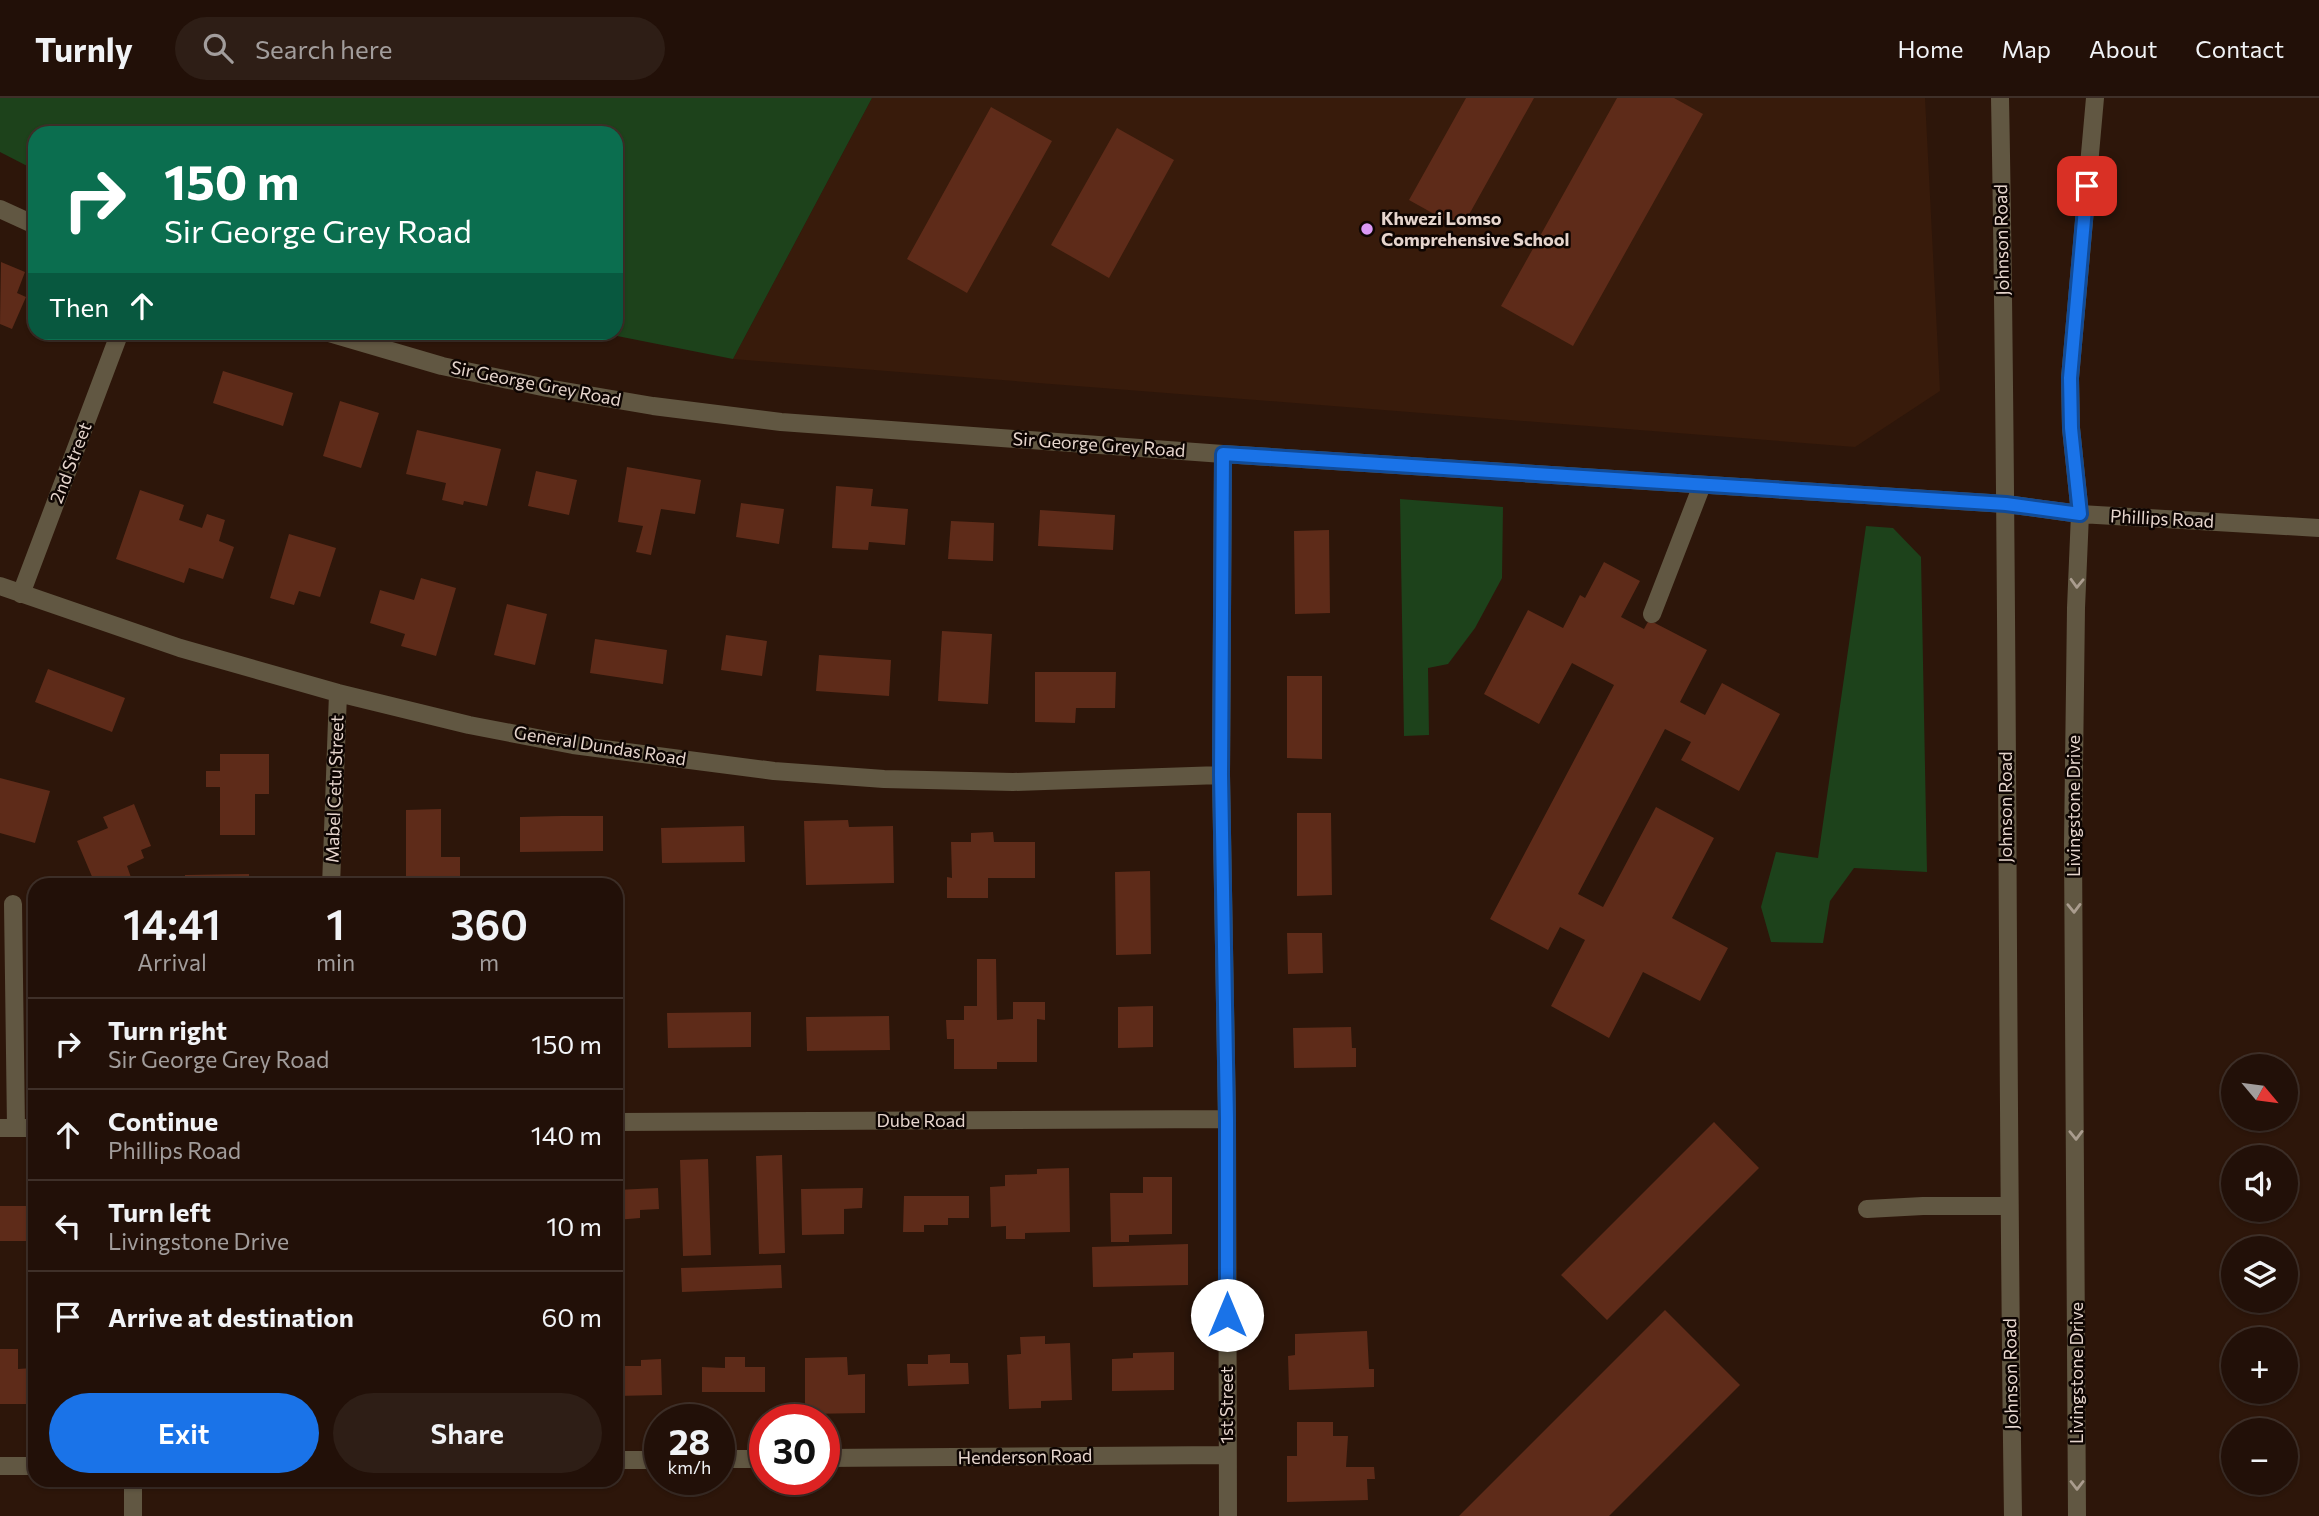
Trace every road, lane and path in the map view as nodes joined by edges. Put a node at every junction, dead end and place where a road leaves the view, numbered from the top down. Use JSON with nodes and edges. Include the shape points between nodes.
{"nodes":[{"id":1,"x":2000,"y":98,"type":"edge"},
{"id":2,"x":2095,"y":98,"type":"edge"},
{"id":3,"x":0,"y":209,"type":"edge"},
{"id":4,"x":28,"y":222,"type":"edge"},
{"id":5,"x":117,"y":340,"type":"edge"},
{"id":6,"x":353,"y":340,"type":"edge"},
{"id":7,"x":1223,"y":454,"type":"junction"},
{"id":8,"x":1702,"y":485,"type":"junction"},
{"id":9,"x":2006,"y":504,"type":"junction"},
{"id":10,"x":2080,"y":514,"type":"junction"},
{"id":11,"x":2319,"y":528,"type":"edge"},
{"id":12,"x":0,"y":586,"type":"edge"},
{"id":13,"x":21,"y":594,"type":"junction"},
{"id":14,"x":1652,"y":614,"type":"dead end"},
{"id":15,"x":338,"y":693,"type":"junction"},
{"id":16,"x":1221,"y":775,"type":"junction"},
{"id":17,"x":331,"y":878,"type":"edge"},
{"id":18,"x":13,"y":904,"type":"dead end"},
{"id":19,"x":1227,"y":1119,"type":"junction"},
{"id":20,"x":623,"y":1122,"type":"edge"},
{"id":21,"x":8,"y":1128,"type":"edge"},
{"id":22,"x":28,"y":1128,"type":"edge"},
{"id":23,"x":2008,"y":1206,"type":"junction"},
{"id":24,"x":1867,"y":1209,"type":"dead end"},
{"id":25,"x":1227,"y":1455,"type":"junction"},
{"id":26,"x":840,"y":1458,"type":"edge"},
{"id":27,"x":623,"y":1460,"type":"edge"},
{"id":28,"x":644,"y":1460,"type":"edge"},
{"id":29,"x":0,"y":1466,"type":"edge"},
{"id":30,"x":28,"y":1466,"type":"edge"},
{"id":31,"x":133,"y":1487,"type":"edge"},
{"id":32,"x":133,"y":1516,"type":"edge"},
{"id":33,"x":1228,"y":1516,"type":"edge"},
{"id":34,"x":2013,"y":1516,"type":"edge"},
{"id":35,"x":2077,"y":1516,"type":"edge"}],
"edges":[{"from":1,"to":9,"type":"street","name":"Johnson Road"},
{"from":2,"to":10,"type":"street","name":"Livingstone Drive","via":[[2070,378]]},
{"from":3,"to":4,"type":"street"},
{"from":5,"to":13,"type":"street","name":"2nd Street"},
{"from":6,"to":7,"type":"street","name":"Sir George Grey Road","via":[[442,366],[666,407],[781,422]]},
{"from":7,"to":8,"type":"street","name":"Sir George Grey Road"},
{"from":7,"to":16,"type":"street","name":"1st Street"},
{"from":8,"to":9,"type":"street","name":"Sir George Grey Road"},
{"from":8,"to":14,"type":"street"},
{"from":9,"to":10,"type":"street","name":"Phillips Road"},
{"from":9,"to":23,"type":"street","name":"Johnson Road"},
{"from":10,"to":11,"type":"street","name":"Phillips Road"},
{"from":10,"to":35,"type":"street","name":"Livingstone Drive","one_way":true,"via":[[2073,844]]},
{"from":12,"to":13,"type":"street","name":"General Dundas Road"},
{"from":13,"to":15,"type":"street","name":"General Dundas Road","via":[[180,648]]},
{"from":15,"to":16,"type":"street","name":"General Dundas Road","via":[[573,745],[774,771],[1013,782]]},
{"from":15,"to":17,"type":"street","name":"Mabel Cetu Street"},
{"from":16,"to":19,"type":"street","name":"1st Street"},
{"from":18,"to":21,"type":"street"},
{"from":19,"to":20,"type":"street","name":"Dube Road"},
{"from":19,"to":25,"type":"street","name":"1st Street"},
{"from":21,"to":22,"type":"street"},
{"from":23,"to":24,"type":"street"},
{"from":23,"to":34,"type":"street","name":"Johnson Road"},
{"from":25,"to":26,"type":"street","name":"Henderson Road"},
{"from":25,"to":33,"type":"street","name":"1st Street"},
{"from":27,"to":28,"type":"street"},
{"from":29,"to":30,"type":"street"},
{"from":31,"to":32,"type":"street"}]}
